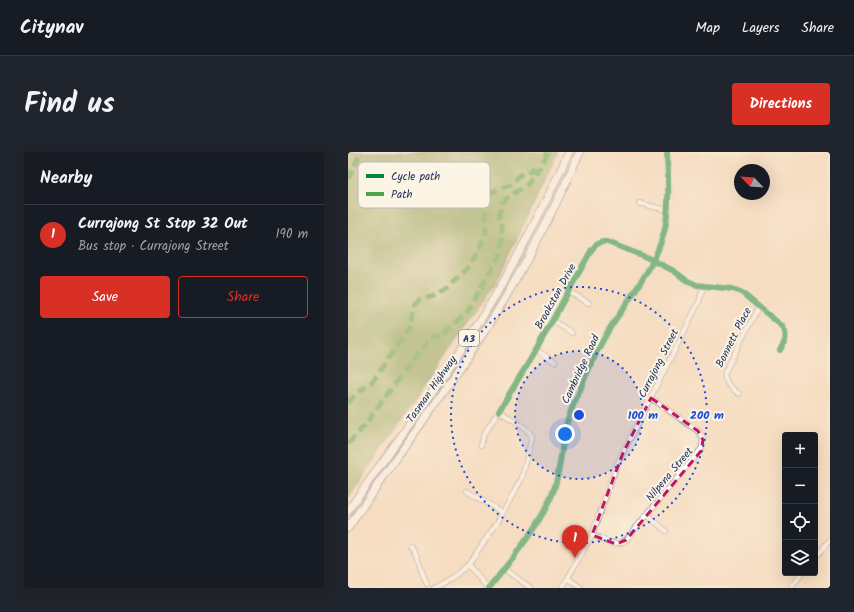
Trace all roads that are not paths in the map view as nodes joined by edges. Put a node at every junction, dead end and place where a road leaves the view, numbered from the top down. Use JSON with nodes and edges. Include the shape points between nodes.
{"nodes":[{"id":1,"x":569,"y":152,"type":"edge"},
{"id":2,"x":580,"y":152,"type":"edge"},
{"id":3,"x":667,"y":152,"type":"edge"},
{"id":4,"x":639,"y":203,"type":"dead end"},
{"id":5,"x":667,"y":210,"type":"junction"},
{"id":6,"x":653,"y":261,"type":"junction"},
{"id":7,"x":704,"y":287,"type":"junction"},
{"id":8,"x":569,"y":292,"type":"junction"},
{"id":9,"x":589,"y":303,"type":"dead end"},
{"id":10,"x":759,"y":306,"type":"junction"},
{"id":11,"x":553,"y":321,"type":"junction"},
{"id":12,"x":572,"y":333,"type":"dead end"},
{"id":13,"x":536,"y":350,"type":"junction"},
{"id":14,"x":780,"y":350,"type":"dead end"},
{"id":15,"x":555,"y":362,"type":"dead end"},
{"id":16,"x":740,"y":394,"type":"dead end"},
{"id":17,"x":651,"y":398,"type":"junction"},
{"id":18,"x":499,"y":411,"type":"junction"},
{"id":19,"x":481,"y":445,"type":"dead end"},
{"id":20,"x":467,"y":491,"type":"dead end"},
{"id":21,"x":348,"y":511,"type":"edge"},
{"id":22,"x":503,"y":513,"type":"junction"},
{"id":23,"x":647,"y":515,"type":"junction"},
{"id":24,"x":348,"y":528,"type":"edge"},
{"id":25,"x":666,"y":530,"type":"dead end"},
{"id":26,"x":592,"y":535,"type":"junction"},
{"id":27,"x":830,"y":540,"type":"edge"},
{"id":28,"x":410,"y":545,"type":"dead end"},
{"id":29,"x":818,"y":554,"type":"edge"},
{"id":30,"x":468,"y":565,"type":"junction"},
{"id":31,"x":504,"y":569,"type":"junction"},
{"id":32,"x":800,"y":576,"type":"edge"},
{"id":33,"x":568,"y":578,"type":"junction"},
{"id":34,"x":425,"y":586,"type":"edge"},
{"id":35,"x":434,"y":588,"type":"edge"},
{"id":36,"x":488,"y":588,"type":"edge"},
{"id":37,"x":531,"y":588,"type":"edge"},
{"id":38,"x":562,"y":588,"type":"edge"},
{"id":39,"x":581,"y":588,"type":"edge"},
{"id":40,"x":791,"y":588,"type":"edge"}],
"edges":[{"from":1,"to":21,"type":"highway","name":"Tasman Highway","number":"A3","via":[[550,195],[481,319]]},
{"from":2,"to":24,"type":"highway","name":"Tasman Highway","number":"A3","via":[[538,239],[495,314]]},
{"from":3,"to":5,"type":"main road","name":"Cambridge Road"},
{"from":4,"to":5,"type":"street"},
{"from":5,"to":6,"type":"main road","name":"Cambridge Road","via":[[665,227]]},
{"from":6,"to":7,"type":"street","via":[[691,283]]},
{"from":6,"to":8,"type":"street","name":"Brookston Drive","via":[[607,242],[598,243],[592,249]]},
{"from":6,"to":31,"type":"main road","name":"Cambridge Road","via":[[610,328],[584,380],[570,414],[552,495]]},
{"from":7,"to":10,"type":"street","via":[[736,290]]},
{"from":7,"to":17,"type":"street","name":"Currajong Street"},
{"from":8,"to":9,"type":"street"},
{"from":8,"to":11,"type":"street","name":"Brookston Drive"},
{"from":10,"to":14,"type":"street","via":[[785,330],[786,336]]},
{"from":10,"to":16,"type":"street","name":"Bonnett Place","via":[[725,372],[727,384]]},
{"from":11,"to":12,"type":"street"},
{"from":11,"to":13,"type":"street","name":"Brookston Drive"},
{"from":13,"to":15,"type":"street"},
{"from":13,"to":18,"type":"street","name":"Brookston Drive"},
{"from":17,"to":23,"type":"street","name":"Nilpena Street","via":[[698,431],[703,440],[700,450]]},
{"from":17,"to":26,"type":"street","name":"Currajong Street","via":[[617,464]]},
{"from":18,"to":19,"type":"street","name":"Brookston Drive","via":[[484,434]]},
{"from":18,"to":22,"type":"street","via":[[526,428],[532,436],[522,478]]},
{"from":20,"to":22,"type":"street"},
{"from":22,"to":30,"type":"street"},
{"from":23,"to":25,"type":"street","name":"Nilpena Street"},
{"from":23,"to":26,"type":"street","name":"Nilpena Street","via":[[621,543],[613,543]]},
{"from":26,"to":33,"type":"street","name":"Currajong Street"},
{"from":27,"to":29,"type":"street"},
{"from":28,"to":34,"type":"street","via":[[415,551]]},
{"from":30,"to":35,"type":"street"},
{"from":30,"to":36,"type":"street"},
{"from":31,"to":36,"type":"main road","name":"Cambridge Road"},
{"from":31,"to":37,"type":"street"},
{"from":32,"to":40,"type":"street"},
{"from":33,"to":38,"type":"street","name":"Currajong Street"},
{"from":33,"to":39,"type":"street"},
{"from":34,"to":35,"type":"street","via":[[431,584]]}]}
